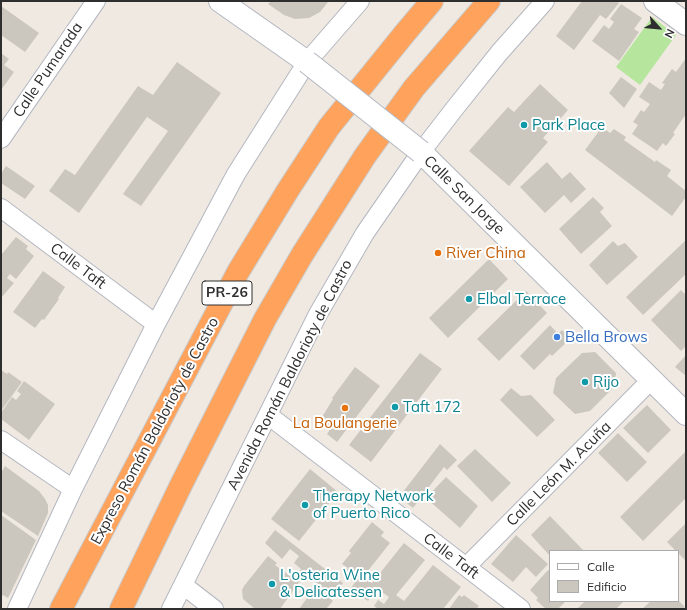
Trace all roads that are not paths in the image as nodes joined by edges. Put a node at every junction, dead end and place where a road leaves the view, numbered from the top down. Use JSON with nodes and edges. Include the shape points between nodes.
{"nodes":[{"id":1,"x":96,"y":1,"type":"edge"},
{"id":2,"x":220,"y":1,"type":"edge"},
{"id":3,"x":360,"y":1,"type":"edge"},
{"id":4,"x":432,"y":1,"type":"edge"},
{"id":5,"x":489,"y":1,"type":"edge"},
{"id":6,"x":545,"y":1,"type":"edge"},
{"id":7,"x":655,"y":1,"type":"edge"},
{"id":8,"x":686,"y":24,"type":"edge"},
{"id":9,"x":307,"y":62,"type":"junction"},
{"id":10,"x":1,"y":139,"type":"edge"},
{"id":11,"x":421,"y":152,"type":"junction"},
{"id":12,"x":1,"y":208,"type":"edge"},
{"id":13,"x":156,"y":324,"type":"junction"},
{"id":14,"x":651,"y":380,"type":"junction"},
{"id":15,"x":686,"y":414,"type":"edge"},
{"id":16,"x":268,"y":415,"type":"junction"},
{"id":17,"x":1,"y":440,"type":"edge"},
{"id":18,"x":73,"y":489,"type":"junction"},
{"id":19,"x":466,"y":567,"type":"junction"},
{"id":20,"x":183,"y":586,"type":"junction"},
{"id":21,"x":17,"y":609,"type":"edge"},
{"id":22,"x":61,"y":609,"type":"edge"},
{"id":23,"x":121,"y":609,"type":"edge"},
{"id":24,"x":171,"y":609,"type":"edge"},
{"id":25,"x":214,"y":609,"type":"edge"},
{"id":26,"x":521,"y":609,"type":"edge"}],
"edges":[{"from":1,"to":10,"type":"street","name":"Calle Pumarada"},
{"from":2,"to":9,"type":"street","name":"Calle San Jorge"},
{"from":3,"to":9,"type":"street"},
{"from":4,"to":22,"type":"highway","name":"Expreso Román Baldorioty de Castro","number":"PR-26","via":[[329,127],[288,190],[238,272]]},
{"from":5,"to":23,"type":"highway","number":"PR-26","via":[[414,88],[365,156],[302,255],[265,319]]},
{"from":6,"to":11,"type":"street","name":"Avenida Román Baldorioty de Castro","via":[[499,53]]},
{"from":7,"to":8,"type":"street"},
{"from":9,"to":11,"type":"street","name":"Calle San Jorge","bridge":true},
{"from":9,"to":13,"type":"street","via":[[236,174]]},
{"from":11,"to":14,"type":"street","name":"Calle San Jorge"},
{"from":11,"to":16,"type":"street","name":"Avenida Román Baldorioty de Castro","via":[[365,233],[318,314]]},
{"from":12,"to":13,"type":"street","name":"Calle Taft"},
{"from":13,"to":18,"type":"street"},
{"from":14,"to":15,"type":"street","name":"Calle San Jorge"},
{"from":14,"to":19,"type":"street","name":"Calle León M. Acuña"},
{"from":16,"to":19,"type":"street","name":"Calle Taft"},
{"from":16,"to":20,"type":"street","name":"Avenida Román Baldorioty de Castro"},
{"from":17,"to":18,"type":"street"},
{"from":18,"to":21,"type":"street"},
{"from":19,"to":26,"type":"street","name":"Calle Taft"},
{"from":20,"to":24,"type":"street","name":"Avenida Román Baldorioty de Castro"},
{"from":20,"to":25,"type":"street"}]}
